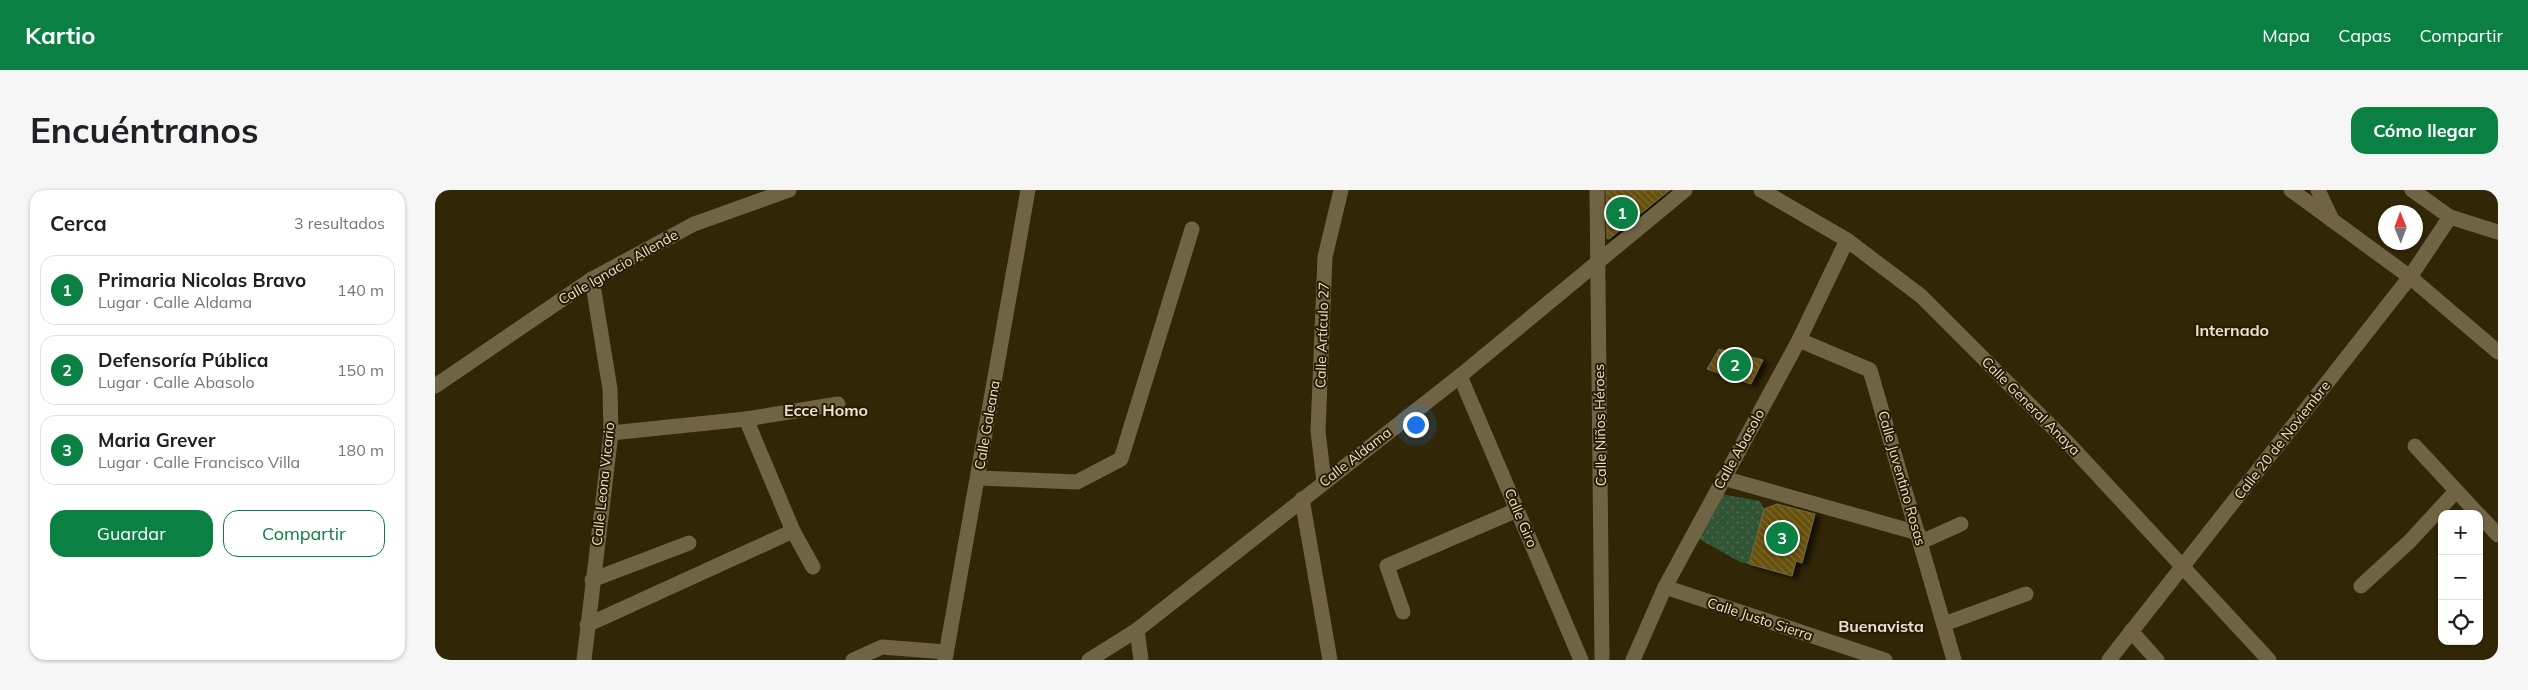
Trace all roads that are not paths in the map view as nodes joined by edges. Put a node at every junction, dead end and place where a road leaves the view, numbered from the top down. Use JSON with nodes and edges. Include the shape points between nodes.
{"nodes":[{"id":1,"x":789,"y":190,"type":"edge"},
{"id":2,"x":1028,"y":190,"type":"edge"},
{"id":3,"x":1341,"y":190,"type":"edge"},
{"id":4,"x":1597,"y":190,"type":"edge"},
{"id":5,"x":1685,"y":190,"type":"edge"},
{"id":6,"x":1761,"y":190,"type":"edge"},
{"id":7,"x":2291,"y":190,"type":"edge"},
{"id":8,"x":2318,"y":190,"type":"edge"},
{"id":9,"x":2412,"y":190,"type":"edge"},
{"id":10,"x":754,"y":196,"type":"edge"},
{"id":11,"x":2451,"y":217,"type":"junction"},
{"id":12,"x":2333,"y":222,"type":"junction"},
{"id":13,"x":1192,"y":229,"type":"dead end"},
{"id":14,"x":2498,"y":232,"type":"edge"},
{"id":15,"x":1847,"y":240,"type":"junction"},
{"id":16,"x":1598,"y":261,"type":"junction"},
{"id":17,"x":2410,"y":277,"type":"junction"},
{"id":18,"x":592,"y":279,"type":"junction"},
{"id":19,"x":1799,"y":340,"type":"junction"},
{"id":20,"x":2498,"y":352,"type":"edge"},
{"id":21,"x":1460,"y":376,"type":"junction"},
{"id":22,"x":435,"y":386,"type":"edge"},
{"id":23,"x":838,"y":404,"type":"dead end"},
{"id":24,"x":746,"y":420,"type":"junction"},
{"id":25,"x":611,"y":433,"type":"junction"},
{"id":26,"x":2415,"y":446,"type":"dead end"},
{"id":27,"x":978,"y":478,"type":"junction"},
{"id":28,"x":1723,"y":478,"type":"junction"},
{"id":29,"x":1324,"y":482,"type":"junction"},
{"id":30,"x":2456,"y":491,"type":"junction"},
{"id":31,"x":1302,"y":499,"type":"junction"},
{"id":32,"x":1517,"y":510,"type":"junction"},
{"id":33,"x":2475,"y":510,"type":"edge"},
{"id":34,"x":2483,"y":518,"type":"edge"},
{"id":35,"x":1961,"y":524,"type":"dead end"},
{"id":36,"x":793,"y":531,"type":"junction"},
{"id":37,"x":2498,"y":535,"type":"edge"},
{"id":38,"x":1919,"y":538,"type":"junction"},
{"id":39,"x":689,"y":543,"type":"dead end"},
{"id":40,"x":813,"y":567,"type":"dead end"},
{"id":41,"x":2182,"y":567,"type":"junction"},
{"id":42,"x":592,"y":580,"type":"junction"},
{"id":43,"x":2361,"y":586,"type":"dead end"},
{"id":44,"x":1665,"y":587,"type":"junction"},
{"id":45,"x":2026,"y":594,"type":"dead end"},
{"id":46,"x":1403,"y":612,"type":"dead end"},
{"id":47,"x":1944,"y":624,"type":"junction"},
{"id":48,"x":587,"y":626,"type":"junction"},
{"id":49,"x":1137,"y":630,"type":"junction"},
{"id":50,"x":2131,"y":631,"type":"junction"},
{"id":51,"x":946,"y":656,"type":"edge"},
{"id":52,"x":1578,"y":659,"type":"edge"},
{"id":53,"x":583,"y":660,"type":"edge"},
{"id":54,"x":853,"y":660,"type":"edge"},
{"id":55,"x":1089,"y":660,"type":"edge"},
{"id":56,"x":1141,"y":660,"type":"edge"},
{"id":57,"x":1330,"y":660,"type":"edge"},
{"id":58,"x":1602,"y":660,"type":"edge"},
{"id":59,"x":1633,"y":660,"type":"edge"},
{"id":60,"x":1885,"y":660,"type":"edge"},
{"id":61,"x":1954,"y":660,"type":"edge"},
{"id":62,"x":2109,"y":660,"type":"edge"},
{"id":63,"x":2157,"y":660,"type":"edge"},
{"id":64,"x":2269,"y":660,"type":"edge"}],
"edges":[{"from":1,"to":10,"type":"street","name":"Calle Ignacio Allende"},
{"from":2,"to":27,"type":"street","name":"Calle Galeana"},
{"from":3,"to":29,"type":"street","name":"Calle Artículo 27","via":[[1325,257],[1318,430]]},
{"from":4,"to":16,"type":"street","name":"Calle Niños Héroes"},
{"from":5,"to":16,"type":"street","name":"Calle Aldama"},
{"from":6,"to":15,"type":"street","name":"Calle General Anaya"},
{"from":7,"to":12,"type":"street"},
{"from":8,"to":12,"type":"street"},
{"from":9,"to":11,"type":"street"},
{"from":10,"to":18,"type":"street","name":"Calle Ignacio Allende"},
{"from":11,"to":14,"type":"street"},
{"from":11,"to":17,"type":"street","name":"Calle 20 de Noviembre"},
{"from":12,"to":17,"type":"street"},
{"from":13,"to":27,"type":"street","via":[[1121,459],[1077,482]]},
{"from":15,"to":19,"type":"street","name":"Calle Abasolo"},
{"from":15,"to":41,"type":"street","name":"Calle General Anaya","via":[[1921,296],[2068,443]]},
{"from":16,"to":21,"type":"street","name":"Calle Aldama"},
{"from":16,"to":58,"type":"street","name":"Calle Niños Héroes"},
{"from":17,"to":20,"type":"street"},
{"from":17,"to":41,"type":"street","name":"Calle 20 de Noviembre"},
{"from":18,"to":22,"type":"street","name":"Calle Ignacio Allende"},
{"from":18,"to":25,"type":"street","name":"Calle Leona Vicario","via":[[610,389]]},
{"from":19,"to":28,"type":"street","name":"Calle Abasolo"},
{"from":19,"to":38,"type":"street","name":"Calle Juventino Rosas","via":[[1870,370]]},
{"from":21,"to":29,"type":"street","name":"Calle Aldama"},
{"from":21,"to":32,"type":"street","name":"Calle Giro"},
{"from":23,"to":24,"type":"street"},
{"from":24,"to":25,"type":"street"},
{"from":24,"to":36,"type":"street"},
{"from":25,"to":42,"type":"street","name":"Calle Leona Vicario"},
{"from":26,"to":30,"type":"street"},
{"from":27,"to":51,"type":"street","name":"Calle Galeana"},
{"from":28,"to":38,"type":"street"},
{"from":28,"to":44,"type":"street","name":"Calle Abasolo"},
{"from":29,"to":31,"type":"street","name":"Calle Aldama"},
{"from":30,"to":33,"type":"street"},
{"from":30,"to":43,"type":"street","via":[[2410,541]]},
{"from":31,"to":49,"type":"street","name":"Calle Aldama"},
{"from":31,"to":57,"type":"street"},
{"from":32,"to":46,"type":"street","via":[[1387,566]]},
{"from":32,"to":52,"type":"street","name":"Calle Giro"},
{"from":34,"to":37,"type":"street"},
{"from":35,"to":38,"type":"street"},
{"from":36,"to":40,"type":"street"},
{"from":36,"to":48,"type":"street"},
{"from":38,"to":47,"type":"street","name":"Calle Juventino Rosas"},
{"from":39,"to":42,"type":"street"},
{"from":41,"to":50,"type":"street","name":"Calle 20 de Noviembre"},
{"from":41,"to":64,"type":"street","name":"Calle General Anaya"},
{"from":42,"to":48,"type":"street","name":"Calle Leona Vicario"},
{"from":44,"to":59,"type":"street","name":"Calle Abasolo"},
{"from":44,"to":60,"type":"street","name":"Calle Justo Sierra"},
{"from":45,"to":47,"type":"street"},
{"from":47,"to":61,"type":"street","name":"Calle Juventino Rosas"},
{"from":48,"to":53,"type":"street","name":"Calle Leona Vicario"},
{"from":49,"to":55,"type":"street","name":"Calle Aldama"},
{"from":49,"to":56,"type":"street"},
{"from":50,"to":62,"type":"street","name":"Calle 20 de Noviembre"},
{"from":50,"to":63,"type":"street"},
{"from":51,"to":54,"type":"street","via":[[882,647]]}]}
